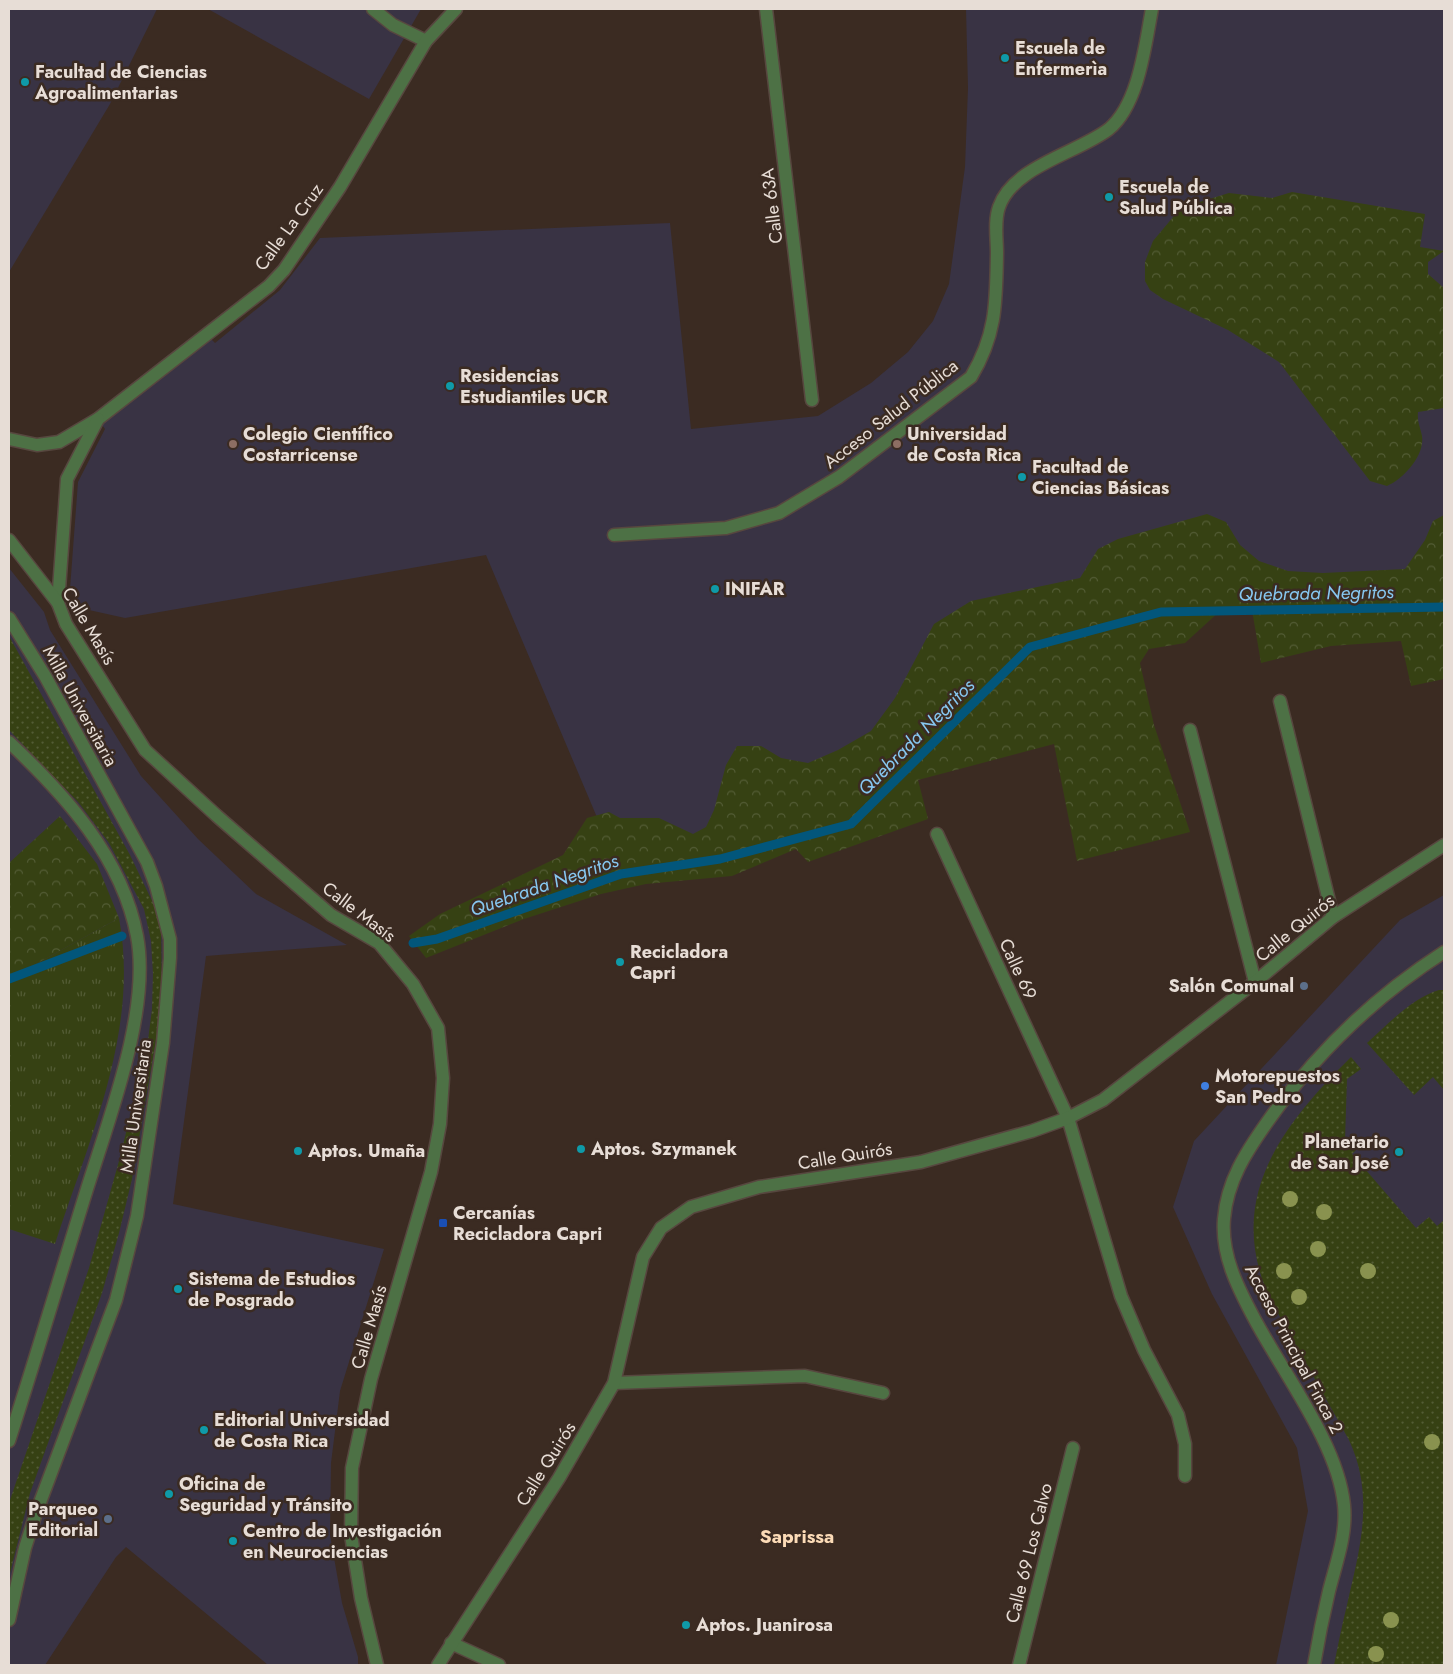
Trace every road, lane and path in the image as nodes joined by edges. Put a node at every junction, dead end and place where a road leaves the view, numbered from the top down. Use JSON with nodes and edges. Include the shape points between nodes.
{"nodes":[{"id":1,"x":373,"y":9,"type":"edge"},
{"id":2,"x":456,"y":9,"type":"edge"},
{"id":3,"x":766,"y":9,"type":"edge"},
{"id":4,"x":1152,"y":9,"type":"edge"},
{"id":5,"x":426,"y":41,"type":"junction"},
{"id":6,"x":812,"y":400,"type":"dead end"},
{"id":7,"x":98,"y":419,"type":"junction"},
{"id":8,"x":9,"y":439,"type":"edge"},
{"id":9,"x":614,"y":535,"type":"dead end"},
{"id":10,"x":9,"y":540,"type":"edge"},
{"id":11,"x":58,"y":603,"type":"junction"},
{"id":12,"x":9,"y":618,"type":"edge"},
{"id":13,"x":1280,"y":701,"type":"dead end"},
{"id":14,"x":1190,"y":730,"type":"dead end"},
{"id":15,"x":9,"y":742,"type":"edge"},
{"id":16,"x":937,"y":834,"type":"dead end"},
{"id":17,"x":1444,"y":845,"type":"edge"},
{"id":18,"x":1333,"y":917,"type":"junction"},
{"id":19,"x":1444,"y":952,"type":"edge"},
{"id":20,"x":1255,"y":982,"type":"junction"},
{"id":21,"x":1068,"y":1118,"type":"junction"},
{"id":22,"x":614,"y":1384,"type":"junction"},
{"id":23,"x":883,"y":1393,"type":"dead end"},
{"id":24,"x":9,"y":1441,"type":"edge"},
{"id":25,"x":1073,"y":1448,"type":"dead end"},
{"id":26,"x":1185,"y":1476,"type":"dead end"},
{"id":27,"x":9,"y":1620,"type":"edge"},
{"id":28,"x":451,"y":1643,"type":"junction"},
{"id":29,"x":377,"y":1665,"type":"edge"},
{"id":30,"x":438,"y":1665,"type":"edge"},
{"id":31,"x":499,"y":1665,"type":"edge"},
{"id":32,"x":1019,"y":1665,"type":"edge"},
{"id":33,"x":1314,"y":1665,"type":"edge"}],
"edges":[{"from":1,"to":5,"type":"street","via":[[393,25]]},
{"from":2,"to":5,"type":"street","name":"Calle La Cruz"},
{"from":3,"to":6,"type":"street","name":"Calle 63A"},
{"from":4,"to":9,"type":"street","name":"Acceso Salud Pública","via":[[1141,64],[1121,114],[1109,128],[1030,172],[1010,190],[999,207],[995,314],[984,355],[971,377],[839,477],[779,513],[726,528]]},
{"from":5,"to":7,"type":"street","name":"Calle La Cruz","via":[[340,187],[284,270],[269,286]]},
{"from":7,"to":8,"type":"street","name":"Calle La Cruz","via":[[59,442],[37,445]]},
{"from":7,"to":11,"type":"street","name":"Calle La Cruz","via":[[67,479]]},
{"from":10,"to":11,"type":"street","name":"Calle Masís"},
{"from":11,"to":29,"type":"street","name":"Calle Masís","via":[[66,624],[145,750],[331,915],[378,944],[413,984],[438,1028],[443,1078],[440,1124],[431,1172],[372,1379],[352,1468],[351,1535]]},
{"from":12,"to":27,"type":"street","name":"Milla Universitaria","via":[[45,676],[147,862],[170,939],[170,958],[156,1091],[130,1244],[116,1300],[36,1513]]},
{"from":13,"to":18,"type":"street"},
{"from":14,"to":20,"type":"street"},
{"from":15,"to":24,"type":"street","name":"Milla Universitaria","via":[[69,803],[100,845],[122,888],[137,937],[138,968],[137,1002],[118,1089]]},
{"from":16,"to":21,"type":"street","name":"Calle 69"},
{"from":17,"to":18,"type":"street","name":"Calle Quirós"},
{"from":18,"to":20,"type":"street","name":"Calle Quirós"},
{"from":19,"to":33,"type":"street","name":"Acceso Principal Finca 2","via":[[1376,1001],[1307,1068],[1243,1157],[1228,1194],[1224,1221],[1231,1269],[1254,1319],[1332,1454],[1344,1504],[1342,1540]]},
{"from":20,"to":21,"type":"street","name":"Calle Quirós","via":[[1103,1100]]},
{"from":21,"to":22,"type":"street","name":"Calle Quirós","via":[[921,1162],[758,1187],[691,1207],[661,1228],[643,1257]]},
{"from":21,"to":26,"type":"street","name":"Calle 69","via":[[1121,1296],[1144,1350],[1178,1415],[1185,1444]]},
{"from":22,"to":23,"type":"street","via":[[805,1376]]},
{"from":22,"to":28,"type":"street","name":"Calle Quirós","via":[[559,1478]]},
{"from":25,"to":32,"type":"street","name":"Calle 69 Los Calvo"},
{"from":28,"to":30,"type":"street","name":"Calle Quirós"},
{"from":28,"to":31,"type":"street"}]}
